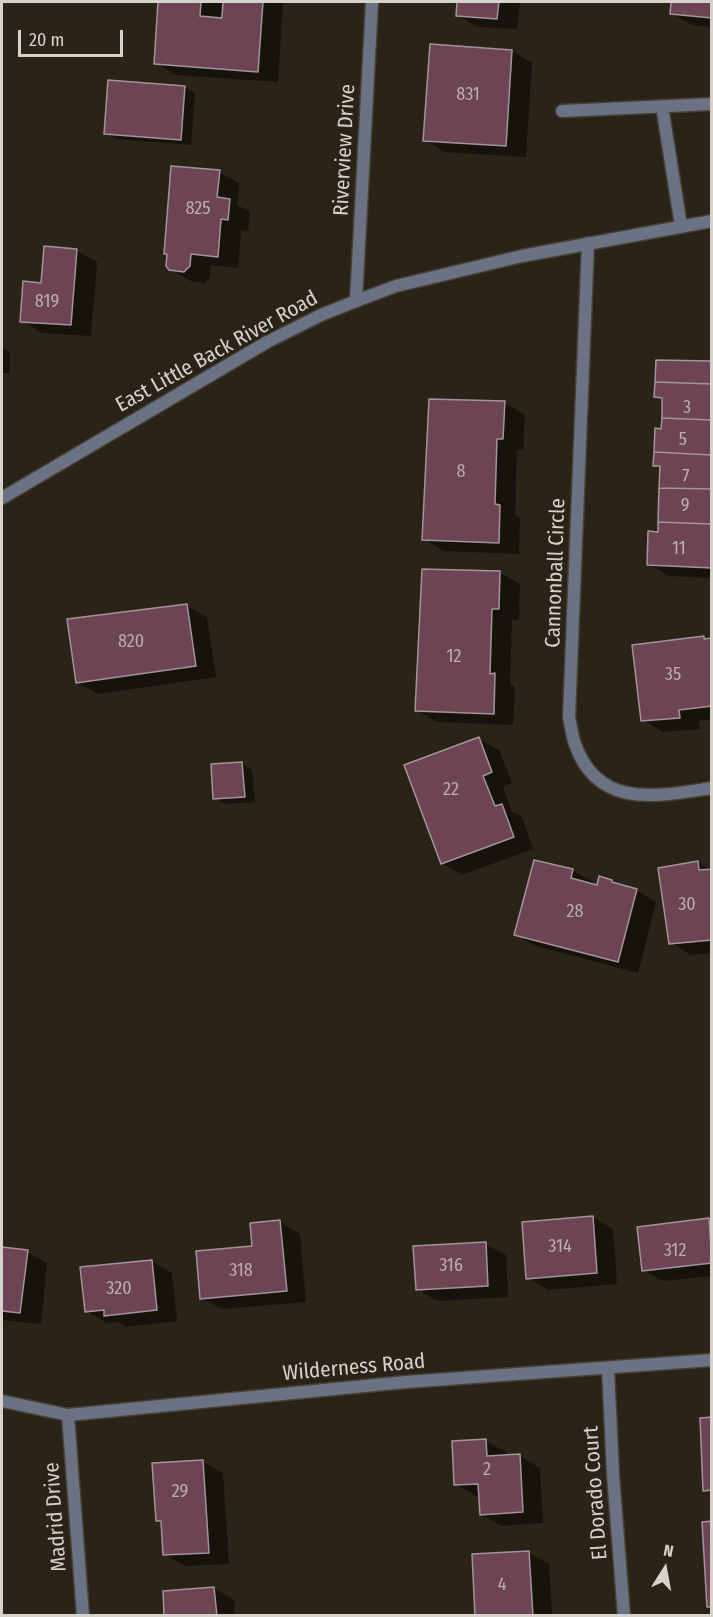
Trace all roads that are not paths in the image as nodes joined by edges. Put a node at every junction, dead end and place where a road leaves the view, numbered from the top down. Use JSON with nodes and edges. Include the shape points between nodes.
{"nodes":[{"id":1,"x":372,"y":2,"type":"edge"},
{"id":2,"x":711,"y":104,"type":"edge"},
{"id":3,"x":662,"y":106,"type":"junction"},
{"id":4,"x":562,"y":111,"type":"dead end"},
{"id":5,"x":711,"y":221,"type":"edge"},
{"id":6,"x":681,"y":226,"type":"junction"},
{"id":7,"x":588,"y":243,"type":"junction"},
{"id":8,"x":356,"y":300,"type":"junction"},
{"id":9,"x":2,"y":498,"type":"edge"},
{"id":10,"x":711,"y":788,"type":"edge"},
{"id":11,"x":711,"y":1360,"type":"edge"},
{"id":12,"x":608,"y":1368,"type":"junction"},
{"id":13,"x":2,"y":1401,"type":"edge"},
{"id":14,"x":68,"y":1415,"type":"junction"},
{"id":15,"x":83,"y":1616,"type":"edge"},
{"id":16,"x":624,"y":1616,"type":"edge"}],
"edges":[{"from":1,"to":8,"type":"street","name":"Riverview Drive"},
{"from":2,"to":3,"type":"street"},
{"from":3,"to":4,"type":"street"},
{"from":3,"to":6,"type":"street"},
{"from":5,"to":6,"type":"street","name":"East Little Back River Road"},
{"from":6,"to":7,"type":"street","name":"East Little Back River Road"},
{"from":7,"to":8,"type":"street","name":"East Little Back River Road","via":[[442,274]]},
{"from":7,"to":10,"type":"street","name":"Cannonball Circle","via":[[570,717],[575,744],[587,767],[603,783],[625,793],[654,796]]},
{"from":8,"to":9,"type":"street","name":"East Little Back River Road","via":[[267,342]]},
{"from":11,"to":12,"type":"street","name":"Wilderness Road"},
{"from":12,"to":14,"type":"street","name":"Wilderness Road","via":[[406,1382]]},
{"from":12,"to":16,"type":"street","name":"El Dorado Court"},
{"from":13,"to":14,"type":"street","name":"Wilderness Road"},
{"from":14,"to":15,"type":"street","name":"Madrid Drive"}]}
